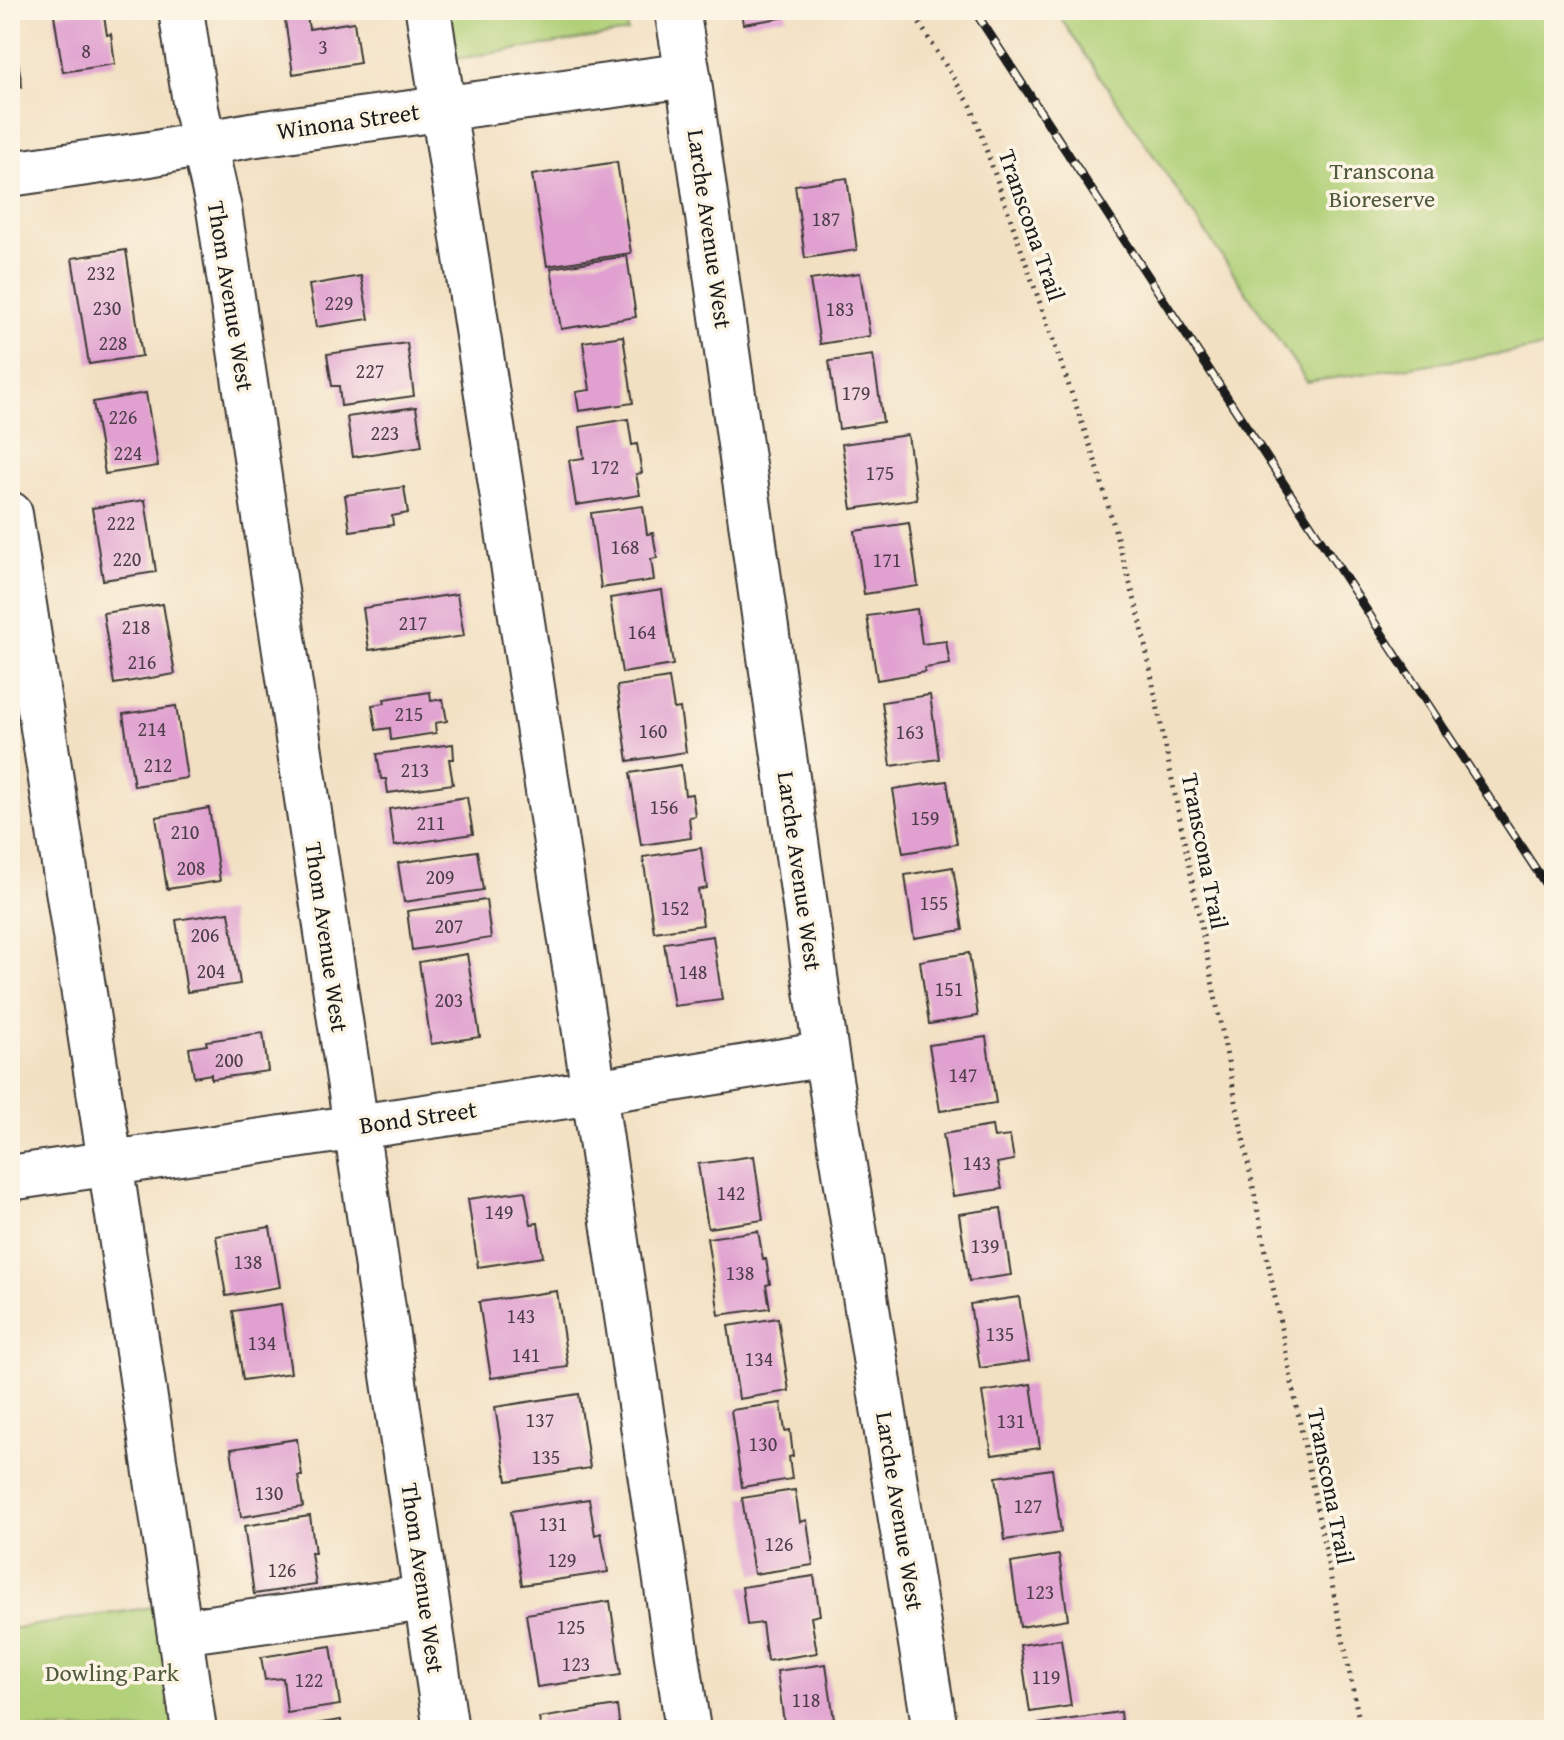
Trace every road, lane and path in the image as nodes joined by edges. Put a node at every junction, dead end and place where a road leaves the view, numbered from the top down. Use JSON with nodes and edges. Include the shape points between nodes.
{"nodes":[{"id":1,"x":181,"y":10,"type":"edge"},
{"id":2,"x":428,"y":10,"type":"edge"},
{"id":3,"x":677,"y":10,"type":"edge"},
{"id":4,"x":911,"y":10,"type":"edge"},
{"id":5,"x":688,"y":75,"type":"junction"},
{"id":6,"x":442,"y":108,"type":"junction"},
{"id":7,"x":203,"y":145,"type":"junction"},
{"id":8,"x":10,"y":174,"type":"edge"},
{"id":9,"x":10,"y":514,"type":"edge"},
{"id":10,"x":826,"y":1054,"type":"junction"},
{"id":11,"x":594,"y":1092,"type":"junction"},
{"id":12,"x":356,"y":1126,"type":"junction"},
{"id":13,"x":110,"y":1162,"type":"junction"},
{"id":14,"x":10,"y":1178,"type":"edge"},
{"id":15,"x":426,"y":1598,"type":"junction"},
{"id":16,"x":180,"y":1632,"type":"junction"},
{"id":17,"x":194,"y":1730,"type":"edge"},
{"id":18,"x":446,"y":1730,"type":"edge"},
{"id":19,"x":688,"y":1730,"type":"edge"},
{"id":20,"x":935,"y":1730,"type":"edge"},
{"id":21,"x":1361,"y":1730,"type":"edge"}],
"edges":[{"from":1,"to":7,"type":"street","name":"Thom Avenue West"},
{"from":2,"to":6,"type":"street"},
{"from":3,"to":5,"type":"street","name":"Larche Avenue West"},
{"from":4,"to":21,"type":"path","name":"Transcona Trail","via":[[971,106],[1097,466],[1140,619]]},
{"from":5,"to":6,"type":"street","name":"Winona Street"},
{"from":5,"to":10,"type":"street","name":"Larche Avenue West"},
{"from":6,"to":7,"type":"street","name":"Winona Street"},
{"from":6,"to":11,"type":"street"},
{"from":7,"to":8,"type":"street","name":"Winona Street"},
{"from":7,"to":12,"type":"street","name":"Thom Avenue West","via":[[219,209]]},
{"from":9,"to":13,"type":"street"},
{"from":10,"to":11,"type":"street","name":"Bond Street"},
{"from":10,"to":20,"type":"street","name":"Larche Avenue West"},
{"from":11,"to":12,"type":"street","name":"Bond Street"},
{"from":11,"to":19,"type":"street"},
{"from":12,"to":13,"type":"street","name":"Bond Street"},
{"from":12,"to":15,"type":"street","name":"Thom Avenue West"},
{"from":13,"to":14,"type":"street","name":"Bond Street"},
{"from":13,"to":16,"type":"street"},
{"from":15,"to":16,"type":"street"},
{"from":15,"to":18,"type":"street","name":"Thom Avenue West"},
{"from":16,"to":17,"type":"street"}]}
